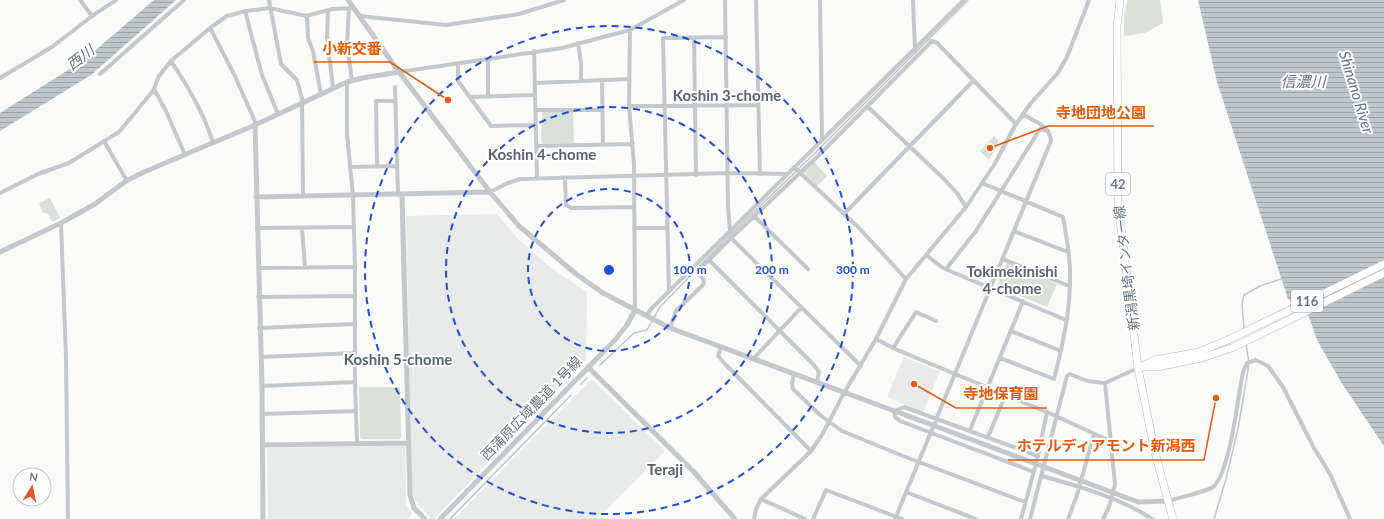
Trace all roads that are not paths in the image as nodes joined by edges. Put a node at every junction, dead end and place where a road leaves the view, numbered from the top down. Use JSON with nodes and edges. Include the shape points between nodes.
{"nodes":[{"id":1,"x":80,"y":0,"type":"edge"},
{"id":2,"x":116,"y":0,"type":"edge"},
{"id":3,"x":184,"y":0,"type":"edge"},
{"id":4,"x":269,"y":0,"type":"edge"},
{"id":5,"x":348,"y":0,"type":"edge"},
{"id":6,"x":564,"y":0,"type":"edge"},
{"id":7,"x":684,"y":0,"type":"edge"},
{"id":8,"x":725,"y":0,"type":"edge"},
{"id":9,"x":756,"y":0,"type":"edge"},
{"id":10,"x":820,"y":0,"type":"edge"},
{"id":11,"x":913,"y":0,"type":"edge"},
{"id":12,"x":964,"y":0,"type":"edge"},
{"id":13,"x":1089,"y":0,"type":"edge"},
{"id":14,"x":1120,"y":0,"type":"edge"},
{"id":15,"x":270,"y":8,"type":"junction"},
{"id":16,"x":351,"y":8,"type":"junction"},
{"id":17,"x":245,"y":11,"type":"junction"},
{"id":18,"x":328,"y":11,"type":"junction"},
{"id":19,"x":92,"y":16,"type":"junction"},
{"id":20,"x":307,"y":16,"type":"junction"},
{"id":21,"x":360,"y":16,"type":"junction"},
{"id":22,"x":210,"y":28,"type":"junction"},
{"id":23,"x":630,"y":30,"type":"junction"},
{"id":24,"x":726,"y":37,"type":"junction"},
{"id":25,"x":694,"y":38,"type":"junction"},
{"id":26,"x":578,"y":43,"type":"junction"},
{"id":27,"x":914,"y":50,"type":"junction"},
{"id":28,"x":534,"y":51,"type":"junction"},
{"id":29,"x":918,"y":55,"type":"junction"},
{"id":30,"x":488,"y":59,"type":"junction"},
{"id":31,"x":171,"y":61,"type":"junction"},
{"id":32,"x":458,"y":64,"type":"junction"},
{"id":33,"x":399,"y":72,"type":"junction"},
{"id":34,"x":100,"y":74,"type":"dead end"},
{"id":35,"x":0,"y":78,"type":"edge"},
{"id":36,"x":629,"y":79,"type":"junction"},
{"id":37,"x":602,"y":80,"type":"junction"},
{"id":38,"x":974,"y":80,"type":"junction"},
{"id":39,"x":350,"y":81,"type":"junction"},
{"id":40,"x":581,"y":81,"type":"junction"},
{"id":41,"x":535,"y":83,"type":"junction"},
{"id":42,"x":394,"y":87,"type":"dead end"},
{"id":43,"x":334,"y":88,"type":"junction"},
{"id":44,"x":154,"y":89,"type":"junction"},
{"id":45,"x":321,"y":94,"type":"junction"},
{"id":46,"x":536,"y":95,"type":"junction"},
{"id":47,"x":470,"y":97,"type":"junction"},
{"id":48,"x":488,"y":97,"type":"junction"},
{"id":49,"x":395,"y":101,"type":"junction"},
{"id":50,"x":303,"y":102,"type":"junction"},
{"id":51,"x":695,"y":105,"type":"junction"},
{"id":52,"x":727,"y":105,"type":"junction"},
{"id":53,"x":758,"y":105,"type":"junction"},
{"id":54,"x":629,"y":106,"type":"junction"},
{"id":55,"x":664,"y":106,"type":"junction"},
{"id":56,"x":868,"y":107,"type":"junction"},
{"id":57,"x":536,"y":110,"type":"junction"},
{"id":58,"x":602,"y":110,"type":"junction"},
{"id":59,"x":278,"y":114,"type":"junction"},
{"id":60,"x":1024,"y":115,"type":"junction"},
{"id":61,"x":1016,"y":124,"type":"junction"},
{"id":62,"x":255,"y":125,"type":"junction"},
{"id":63,"x":536,"y":125,"type":"junction"},
{"id":64,"x":1049,"y":131,"type":"junction"},
{"id":65,"x":822,"y":139,"type":"junction"},
{"id":66,"x":104,"y":142,"type":"junction"},
{"id":67,"x":213,"y":143,"type":"junction"},
{"id":68,"x":633,"y":144,"type":"junction"},
{"id":69,"x":603,"y":145,"type":"junction"},
{"id":70,"x":536,"y":146,"type":"junction"},
{"id":71,"x":909,"y":147,"type":"junction"},
{"id":72,"x":185,"y":155,"type":"junction"},
{"id":73,"x":377,"y":166,"type":"junction"},
{"id":74,"x":397,"y":166,"type":"junction"},
{"id":75,"x":350,"y":167,"type":"junction"},
{"id":76,"x":794,"y":167,"type":"junction"},
{"id":77,"x":800,"y":172,"type":"junction"},
{"id":78,"x":728,"y":173,"type":"junction"},
{"id":79,"x":760,"y":174,"type":"junction"},
{"id":80,"x":787,"y":174,"type":"junction"},
{"id":81,"x":696,"y":175,"type":"junction"},
{"id":82,"x":666,"y":176,"type":"junction"},
{"id":83,"x":634,"y":177,"type":"junction"},
{"id":84,"x":537,"y":178,"type":"junction"},
{"id":85,"x":565,"y":178,"type":"junction"},
{"id":86,"x":127,"y":181,"type":"junction"},
{"id":87,"x":982,"y":183,"type":"junction"},
{"id":88,"x":1001,"y":191,"type":"junction"},
{"id":89,"x":490,"y":192,"type":"junction"},
{"id":90,"x":0,"y":193,"type":"edge"},
{"id":91,"x":400,"y":195,"type":"junction"},
{"id":92,"x":303,"y":196,"type":"junction"},
{"id":93,"x":353,"y":196,"type":"junction"},
{"id":94,"x":256,"y":197,"type":"junction"},
{"id":95,"x":1026,"y":202,"type":"junction"},
{"id":96,"x":634,"y":207,"type":"junction"},
{"id":97,"x":966,"y":207,"type":"junction"},
{"id":98,"x":845,"y":213,"type":"junction"},
{"id":99,"x":754,"y":216,"type":"junction"},
{"id":100,"x":61,"y":223,"type":"junction"},
{"id":101,"x":354,"y":227,"type":"junction"},
{"id":102,"x":256,"y":228,"type":"junction"},
{"id":103,"x":302,"y":228,"type":"junction"},
{"id":104,"x":634,"y":228,"type":"junction"},
{"id":105,"x":667,"y":228,"type":"junction"},
{"id":106,"x":1014,"y":231,"type":"junction"},
{"id":107,"x":730,"y":232,"type":"junction"},
{"id":108,"x":731,"y":238,"type":"junction"},
{"id":109,"x":0,"y":252,"type":"edge"},
{"id":110,"x":1068,"y":252,"type":"junction"},
{"id":111,"x":926,"y":255,"type":"junction"},
{"id":112,"x":1003,"y":259,"type":"junction"},
{"id":113,"x":709,"y":260,"type":"junction"},
{"id":114,"x":1384,"y":264,"type":"edge"},
{"id":115,"x":304,"y":267,"type":"junction"},
{"id":116,"x":355,"y":267,"type":"junction"},
{"id":117,"x":257,"y":268,"type":"junction"},
{"id":118,"x":808,"y":269,"type":"dead end"},
{"id":119,"x":946,"y":269,"type":"junction"},
{"id":120,"x":1384,"y":273,"type":"edge"},
{"id":121,"x":906,"y":279,"type":"junction"},
{"id":122,"x":1069,"y":286,"type":"junction"},
{"id":123,"x":991,"y":288,"type":"junction"},
{"id":124,"x":669,"y":291,"type":"junction"},
{"id":125,"x":355,"y":296,"type":"junction"},
{"id":126,"x":258,"y":297,"type":"junction"},
{"id":127,"x":1023,"y":301,"type":"junction"},
{"id":128,"x":801,"y":308,"type":"junction"},
{"id":129,"x":635,"y":310,"type":"junction"},
{"id":130,"x":646,"y":316,"type":"junction"},
{"id":131,"x":1066,"y":320,"type":"junction"},
{"id":132,"x":936,"y":321,"type":"dead end"},
{"id":133,"x":354,"y":324,"type":"junction"},
{"id":134,"x":259,"y":328,"type":"junction"},
{"id":135,"x":670,"y":328,"type":"junction"},
{"id":136,"x":780,"y":329,"type":"junction"},
{"id":137,"x":1011,"y":331,"type":"junction"},
{"id":138,"x":876,"y":339,"type":"junction"},
{"id":139,"x":721,"y":346,"type":"junction"},
{"id":140,"x":893,"y":348,"type":"junction"},
{"id":141,"x":1061,"y":351,"type":"junction"},
{"id":142,"x":355,"y":353,"type":"junction"},
{"id":143,"x":261,"y":357,"type":"junction"},
{"id":144,"x":1000,"y":358,"type":"junction"},
{"id":145,"x":753,"y":359,"type":"junction"},
{"id":146,"x":861,"y":366,"type":"junction"},
{"id":147,"x":588,"y":367,"type":"junction"},
{"id":148,"x":1138,"y":368,"type":"junction"},
{"id":149,"x":794,"y":374,"type":"junction"},
{"id":150,"x":955,"y":374,"type":"junction"},
{"id":151,"x":355,"y":382,"type":"junction"},
{"id":152,"x":816,"y":382,"type":"junction"},
{"id":153,"x":1105,"y":383,"type":"junction"},
{"id":154,"x":262,"y":386,"type":"junction"},
{"id":155,"x":988,"y":388,"type":"junction"},
{"id":156,"x":844,"y":393,"type":"junction"},
{"id":157,"x":1004,"y":396,"type":"junction"},
{"id":158,"x":356,"y":411,"type":"junction"},
{"id":159,"x":894,"y":411,"type":"junction"},
{"id":160,"x":1047,"y":412,"type":"junction"},
{"id":161,"x":262,"y":414,"type":"junction"},
{"id":162,"x":1056,"y":416,"type":"junction"},
{"id":163,"x":937,"y":418,"type":"junction"},
{"id":164,"x":828,"y":422,"type":"junction"},
{"id":165,"x":970,"y":430,"type":"junction"},
{"id":166,"x":931,"y":434,"type":"junction"},
{"id":167,"x":1094,"y":434,"type":"junction"},
{"id":168,"x":988,"y":437,"type":"junction"},
{"id":169,"x":1110,"y":441,"type":"junction"},
{"id":170,"x":357,"y":443,"type":"junction"},
{"id":171,"x":408,"y":443,"type":"junction"},
{"id":172,"x":263,"y":445,"type":"junction"},
{"id":173,"x":811,"y":451,"type":"junction"},
{"id":174,"x":1038,"y":456,"type":"junction"},
{"id":175,"x":919,"y":462,"type":"junction"},
{"id":176,"x":1034,"y":472,"type":"junction"},
{"id":177,"x":1042,"y":476,"type":"junction"},
{"id":178,"x":1079,"y":487,"type":"junction"},
{"id":179,"x":906,"y":492,"type":"junction"},
{"id":180,"x":761,"y":499,"type":"junction"},
{"id":181,"x":1111,"y":500,"type":"junction"},
{"id":182,"x":1169,"y":501,"type":"junction"},
{"id":183,"x":1025,"y":502,"type":"junction"},
{"id":184,"x":896,"y":518,"type":"edge"},
{"id":185,"x":68,"y":519,"type":"edge"},
{"id":186,"x":264,"y":519,"type":"edge"},
{"id":187,"x":425,"y":519,"type":"edge"},
{"id":188,"x":440,"y":519,"type":"edge"},
{"id":189,"x":735,"y":519,"type":"edge"},
{"id":190,"x":754,"y":519,"type":"edge"},
{"id":191,"x":805,"y":519,"type":"edge"},
{"id":192,"x":813,"y":519,"type":"edge"},
{"id":193,"x":902,"y":519,"type":"edge"},
{"id":194,"x":976,"y":519,"type":"edge"},
{"id":195,"x":1020,"y":519,"type":"edge"},
{"id":196,"x":1030,"y":519,"type":"edge"},
{"id":197,"x":1068,"y":519,"type":"edge"},
{"id":198,"x":1103,"y":519,"type":"edge"},
{"id":199,"x":1152,"y":519,"type":"edge"},
{"id":200,"x":1172,"y":519,"type":"edge"},
{"id":201,"x":1350,"y":519,"type":"edge"}],
"edges":[{"from":1,"to":19,"type":"street"},
{"from":2,"to":19,"type":"street"},
{"from":3,"to":34,"type":"street"},
{"from":4,"to":15,"type":"street"},
{"from":5,"to":16,"type":"street"},
{"from":6,"to":21,"type":"street","via":[[519,14],[446,25]]},
{"from":7,"to":23,"type":"street"},
{"from":8,"to":24,"type":"street"},
{"from":9,"to":53,"type":"street"},
{"from":10,"to":65,"type":"street"},
{"from":11,"to":27,"type":"street"},
{"from":12,"to":27,"type":"street"},
{"from":13,"to":60,"type":"street","via":[[1067,57],[1057,74]]},
{"from":14,"to":148,"type":"main road","name":"新潟黒埼インター線","number":"42","via":[[1116,34],[1118,203]]},
{"from":15,"to":17,"type":"street"},
{"from":15,"to":20,"type":"street"},
{"from":15,"to":50,"type":"street","via":[[281,64],[297,80]]},
{"from":16,"to":18,"type":"street"},
{"from":16,"to":21,"type":"street"},
{"from":16,"to":39,"type":"street","via":[[347,44]]},
{"from":17,"to":22,"type":"street","via":[[226,16]]},
{"from":17,"to":59,"type":"street","via":[[262,75]]},
{"from":18,"to":20,"type":"street"},
{"from":18,"to":43,"type":"street","via":[[327,38]]},
{"from":19,"to":35,"type":"street","via":[[52,47]]},
{"from":20,"to":45,"type":"street","via":[[308,38]]},
{"from":21,"to":33,"type":"street"},
{"from":22,"to":31,"type":"street"},
{"from":22,"to":62,"type":"street","via":[[234,74]]},
{"from":23,"to":26,"type":"street"},
{"from":23,"to":36,"type":"street"},
{"from":24,"to":25,"type":"street"},
{"from":24,"to":52,"type":"street"},
{"from":25,"to":51,"type":"street"},
{"from":25,"to":55,"type":"street","via":[[663,38]]},
{"from":26,"to":28,"type":"street"},
{"from":26,"to":40,"type":"street"},
{"from":27,"to":29,"type":"street"},
{"from":27,"to":65,"type":"street"},
{"from":28,"to":30,"type":"street"},
{"from":28,"to":41,"type":"street"},
{"from":29,"to":38,"type":"street","via":[[932,41],[937,43]]},
{"from":29,"to":56,"type":"street"},
{"from":30,"to":32,"type":"street"},
{"from":30,"to":48,"type":"street"},
{"from":31,"to":44,"type":"street","via":[[159,76]]},
{"from":31,"to":67,"type":"street","via":[[191,91]]},
{"from":32,"to":33,"type":"street"},
{"from":32,"to":47,"type":"street","via":[[458,81]]},
{"from":33,"to":39,"type":"street"},
{"from":33,"to":89,"type":"street"},
{"from":36,"to":37,"type":"street"},
{"from":36,"to":54,"type":"street"},
{"from":37,"to":40,"type":"street"},
{"from":37,"to":58,"type":"street"},
{"from":38,"to":61,"type":"street"},
{"from":38,"to":71,"type":"street"},
{"from":39,"to":43,"type":"street"},
{"from":39,"to":75,"type":"street","via":[[347,134]]},
{"from":40,"to":41,"type":"street"},
{"from":41,"to":46,"type":"street"},
{"from":42,"to":49,"type":"street"},
{"from":43,"to":45,"type":"street"},
{"from":44,"to":66,"type":"street","via":[[133,117]]},
{"from":44,"to":72,"type":"street"},
{"from":45,"to":50,"type":"street"},
{"from":46,"to":48,"type":"street"},
{"from":46,"to":57,"type":"street"},
{"from":47,"to":48,"type":"street"},
{"from":47,"to":63,"type":"street","via":[[491,126]]},
{"from":49,"to":73,"type":"street","via":[[376,101]]},
{"from":49,"to":74,"type":"street"},
{"from":50,"to":59,"type":"street"},
{"from":50,"to":92,"type":"street"},
{"from":51,"to":52,"type":"street"},
{"from":51,"to":55,"type":"street"},
{"from":51,"to":81,"type":"street"},
{"from":52,"to":53,"type":"street"},
{"from":52,"to":78,"type":"street"},
{"from":53,"to":79,"type":"street"},
{"from":54,"to":55,"type":"street"},
{"from":54,"to":68,"type":"street"},
{"from":55,"to":82,"type":"street"},
{"from":56,"to":71,"type":"street"},
{"from":56,"to":77,"type":"street"},
{"from":57,"to":58,"type":"street"},
{"from":57,"to":63,"type":"street"},
{"from":58,"to":69,"type":"street"},
{"from":59,"to":62,"type":"street"},
{"from":60,"to":61,"type":"street"},
{"from":60,"to":64,"type":"street"},
{"from":61,"to":87,"type":"street"},
{"from":62,"to":67,"type":"street"},
{"from":62,"to":94,"type":"street"},
{"from":63,"to":70,"type":"street"},
{"from":64,"to":88,"type":"street","via":[[1040,129]]},
{"from":64,"to":95,"type":"street","via":[[1051,141]]},
{"from":65,"to":76,"type":"street"},
{"from":66,"to":86,"type":"street"},
{"from":66,"to":90,"type":"street","via":[[69,163],[38,174]]},
{"from":67,"to":72,"type":"street"},
{"from":68,"to":69,"type":"street"},
{"from":68,"to":83,"type":"street"},
{"from":69,"to":70,"type":"street"},
{"from":70,"to":84,"type":"street"},
{"from":71,"to":97,"type":"street","via":[[943,178]]},
{"from":71,"to":98,"type":"street"},
{"from":72,"to":86,"type":"street"},
{"from":73,"to":74,"type":"street"},
{"from":73,"to":75,"type":"street"},
{"from":74,"to":91,"type":"street"},
{"from":75,"to":93,"type":"street"},
{"from":76,"to":77,"type":"street"},
{"from":76,"to":80,"type":"street"},
{"from":77,"to":98,"type":"street"},
{"from":77,"to":99,"type":"street"},
{"from":78,"to":79,"type":"street"},
{"from":78,"to":81,"type":"street"},
{"from":78,"to":107,"type":"street"},
{"from":79,"to":80,"type":"street"},
{"from":80,"to":107,"type":"street"},
{"from":81,"to":82,"type":"street"},
{"from":82,"to":83,"type":"street"},
{"from":82,"to":105,"type":"street"},
{"from":83,"to":85,"type":"street"},
{"from":83,"to":96,"type":"street"},
{"from":84,"to":85,"type":"street"},
{"from":84,"to":89,"type":"street","via":[[514,180]]},
{"from":85,"to":96,"type":"street","via":[[566,205],[571,208]]},
{"from":86,"to":100,"type":"street","via":[[95,204]]},
{"from":87,"to":88,"type":"street"},
{"from":87,"to":97,"type":"street"},
{"from":88,"to":95,"type":"street"},
{"from":88,"to":119,"type":"street","via":[[976,231]]},
{"from":89,"to":91,"type":"street"},
{"from":89,"to":129,"type":"street","via":[[519,226],[551,255],[603,293]]},
{"from":91,"to":93,"type":"street"},
{"from":91,"to":171,"type":"street"},
{"from":92,"to":93,"type":"street"},
{"from":92,"to":94,"type":"street"},
{"from":93,"to":101,"type":"street"},
{"from":94,"to":102,"type":"street"},
{"from":95,"to":106,"type":"street"},
{"from":95,"to":110,"type":"street","via":[[1063,217]]},
{"from":96,"to":104,"type":"street"},
{"from":97,"to":111,"type":"street"},
{"from":98,"to":121,"type":"street"},
{"from":99,"to":108,"type":"street"},
{"from":99,"to":118,"type":"street"},
{"from":100,"to":109,"type":"street"},
{"from":100,"to":185,"type":"street"},
{"from":101,"to":103,"type":"street"},
{"from":101,"to":116,"type":"street"},
{"from":102,"to":103,"type":"street"},
{"from":102,"to":117,"type":"street"},
{"from":103,"to":115,"type":"street"},
{"from":104,"to":105,"type":"street"},
{"from":104,"to":129,"type":"street"},
{"from":105,"to":124,"type":"street"},
{"from":106,"to":110,"type":"street"},
{"from":106,"to":112,"type":"street"},
{"from":107,"to":124,"type":"street"},
{"from":108,"to":113,"type":"street"},
{"from":108,"to":128,"type":"street"},
{"from":110,"to":122,"type":"street"},
{"from":111,"to":119,"type":"street"},
{"from":111,"to":121,"type":"street"},
{"from":112,"to":122,"type":"street"},
{"from":112,"to":123,"type":"street"},
{"from":113,"to":135,"type":"street","via":[[698,271],[704,281],[703,285],[676,311]]},
{"from":113,"to":136,"type":"street"},
{"from":114,"to":148,"type":"main road","number":"116","via":[[1230,339],[1199,352],[1155,360]]},
{"from":115,"to":116,"type":"street"},
{"from":115,"to":117,"type":"street"},
{"from":116,"to":125,"type":"street"},
{"from":117,"to":126,"type":"street"},
{"from":119,"to":123,"type":"street"},
{"from":120,"to":148,"type":"main road","number":"116","via":[[1234,347],[1202,358]]},
{"from":121,"to":138,"type":"street"},
{"from":122,"to":131,"type":"street"},
{"from":123,"to":127,"type":"street"},
{"from":123,"to":150,"type":"street"},
{"from":124,"to":130,"type":"street"},
{"from":125,"to":126,"type":"street"},
{"from":125,"to":133,"type":"street"},
{"from":126,"to":134,"type":"street"},
{"from":127,"to":131,"type":"street"},
{"from":127,"to":137,"type":"street"},
{"from":128,"to":136,"type":"street"},
{"from":128,"to":146,"type":"street"},
{"from":129,"to":130,"type":"street"},
{"from":129,"to":147,"type":"street","name":"西蒲原広域農道 1号線","via":[[622,332]]},
{"from":130,"to":135,"type":"street"},
{"from":131,"to":141,"type":"street"},
{"from":132,"to":140,"type":"street","via":[[916,312]]},
{"from":133,"to":134,"type":"street"},
{"from":133,"to":142,"type":"street"},
{"from":134,"to":143,"type":"street"},
{"from":135,"to":139,"type":"street"},
{"from":136,"to":145,"type":"street"},
{"from":136,"to":152,"type":"street","via":[[820,372]]},
{"from":137,"to":141,"type":"street"},
{"from":137,"to":144,"type":"street"},
{"from":138,"to":140,"type":"street"},
{"from":138,"to":146,"type":"street"},
{"from":139,"to":145,"type":"street"},
{"from":139,"to":173,"type":"street","via":[[718,356]]},
{"from":140,"to":150,"type":"street"},
{"from":141,"to":144,"type":"street","via":[[1054,379]]},
{"from":142,"to":143,"type":"street"},
{"from":142,"to":151,"type":"street"},
{"from":143,"to":154,"type":"street"},
{"from":144,"to":155,"type":"street"},
{"from":145,"to":149,"type":"street"},
{"from":146,"to":156,"type":"street"},
{"from":147,"to":188,"type":"street","name":"西蒲原広域農道 1号線"},
{"from":147,"to":189,"type":"street","via":[[693,471]]},
{"from":148,"to":153,"type":"street"},
{"from":148,"to":182,"type":"main road","name":"新潟黒埼インター線","via":[[1155,453]]},
{"from":149,"to":152,"type":"street"},
{"from":149,"to":164,"type":"street","via":[[793,389]]},
{"from":150,"to":155,"type":"street"},
{"from":150,"to":163,"type":"street"},
{"from":151,"to":154,"type":"street"},
{"from":151,"to":158,"type":"street"},
{"from":152,"to":156,"type":"street"},
{"from":153,"to":162,"type":"street","via":[[1087,381],[1070,374],[1067,376]]},
{"from":153,"to":169,"type":"street"},
{"from":154,"to":161,"type":"street"},
{"from":155,"to":157,"type":"street"},
{"from":155,"to":165,"type":"street"},
{"from":156,"to":159,"type":"street"},
{"from":156,"to":164,"type":"street"},
{"from":157,"to":160,"type":"street"},
{"from":157,"to":168,"type":"street"},
{"from":158,"to":161,"type":"street"},
{"from":158,"to":170,"type":"street"},
{"from":159,"to":163,"type":"street","via":[[904,407]]},
{"from":159,"to":166,"type":"street","via":[[895,417],[900,421]]},
{"from":159,"to":182,"type":"street","bridge":true,"via":[[1138,502]]},
{"from":160,"to":162,"type":"street"},
{"from":160,"to":174,"type":"street"},
{"from":161,"to":172,"type":"street"},
{"from":162,"to":167,"type":"street"},
{"from":162,"to":177,"type":"street"},
{"from":163,"to":165,"type":"street"},
{"from":163,"to":166,"type":"street"},
{"from":164,"to":173,"type":"street"},
{"from":164,"to":175,"type":"street","via":[[842,431]]},
{"from":165,"to":168,"type":"street"},
{"from":166,"to":175,"type":"street"},
{"from":166,"to":176,"type":"street"},
{"from":167,"to":169,"type":"street"},
{"from":167,"to":178,"type":"street"},
{"from":168,"to":174,"type":"street"},
{"from":169,"to":181,"type":"street","via":[[1115,484]]},
{"from":170,"to":171,"type":"street"},
{"from":170,"to":172,"type":"street"},
{"from":171,"to":187,"type":"street","via":[[411,502]]},
{"from":172,"to":186,"type":"street"},
{"from":173,"to":180,"type":"street"},
{"from":174,"to":176,"type":"street"},
{"from":175,"to":179,"type":"street"},
{"from":175,"to":183,"type":"street"},
{"from":176,"to":183,"type":"street"},
{"from":177,"to":178,"type":"street"},
{"from":177,"to":196,"type":"street"},
{"from":178,"to":181,"type":"street"},
{"from":178,"to":197,"type":"street"},
{"from":179,"to":184,"type":"street"},
{"from":179,"to":194,"type":"street"},
{"from":180,"to":190,"type":"street"},
{"from":180,"to":191,"type":"street"},
{"from":181,"to":198,"type":"street"},
{"from":181,"to":199,"type":"street"},
{"from":182,"to":200,"type":"main road","name":"新潟黒埼インター線"},
{"from":182,"to":201,"type":"street","via":[[1211,488],[1218,482],[1227,458],[1243,372],[1247,363],[1256,360],[1268,366],[1283,387],[1330,474]]},
{"from":183,"to":195,"type":"street"},
{"from":184,"to":192,"type":"street","via":[[826,490]]},
{"from":184,"to":193,"type":"street"}]}
